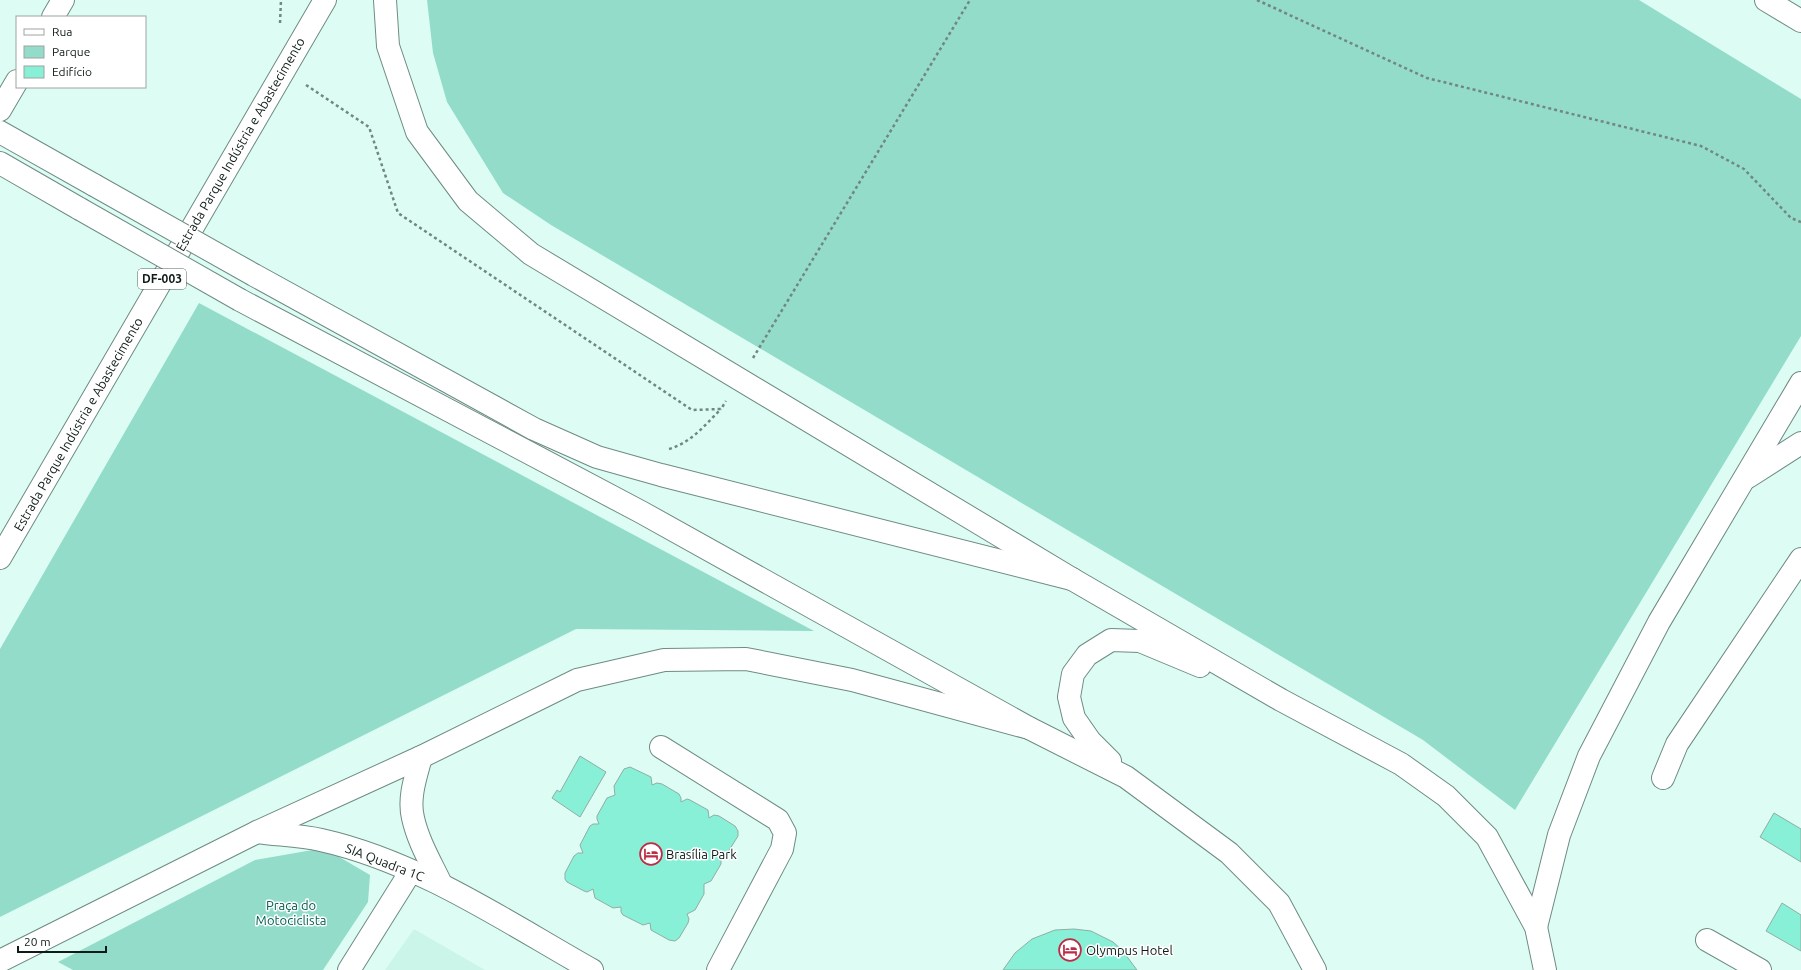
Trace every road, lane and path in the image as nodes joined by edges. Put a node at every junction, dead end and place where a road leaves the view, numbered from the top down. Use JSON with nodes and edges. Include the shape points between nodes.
{"nodes":[{"id":1,"x":63,"y":0,"type":"edge"},
{"id":2,"x":325,"y":0,"type":"edge"},
{"id":3,"x":386,"y":0,"type":"edge"},
{"id":4,"x":970,"y":0,"type":"edge"},
{"id":5,"x":1257,"y":0,"type":"edge"},
{"id":6,"x":1766,"y":0,"type":"edge"},
{"id":7,"x":54,"y":16,"type":"edge"},
{"id":8,"x":1801,"y":21,"type":"edge"},
{"id":9,"x":283,"y":70,"type":"junction"},
{"id":10,"x":16,"y":82,"type":"edge"},
{"id":11,"x":0,"y":110,"type":"edge"},
{"id":12,"x":0,"y":132,"type":"edge"},
{"id":13,"x":0,"y":163,"type":"edge"},
{"id":14,"x":1801,"y":222,"type":"edge"},
{"id":15,"x":741,"y":379,"type":"junction"},
{"id":16,"x":1801,"y":383,"type":"edge"},
{"id":17,"x":721,"y":409,"type":"junction"},
{"id":18,"x":1801,"y":443,"type":"edge"},
{"id":19,"x":665,"y":450,"type":"dead end"},
{"id":20,"x":1743,"y":480,"type":"junction"},
{"id":21,"x":0,"y":558,"type":"edge"},
{"id":22,"x":1801,"y":559,"type":"edge"},
{"id":23,"x":1072,"y":579,"type":"junction"},
{"id":24,"x":1281,"y":700,"type":"junction"},
{"id":25,"x":1030,"y":728,"type":"junction"},
{"id":26,"x":661,"y":747,"type":"dead end"},
{"id":27,"x":421,"y":757,"type":"junction"},
{"id":28,"x":1126,"y":777,"type":"junction"},
{"id":29,"x":1663,"y":778,"type":"dead end"},
{"id":30,"x":257,"y":832,"type":"junction"},
{"id":31,"x":411,"y":871,"type":"junction"},
{"id":32,"x":441,"y":884,"type":"junction"},
{"id":33,"x":1536,"y":927,"type":"junction"},
{"id":34,"x":1707,"y":940,"type":"dead end"},
{"id":35,"x":0,"y":961,"type":"edge"},
{"id":36,"x":349,"y":970,"type":"edge"},
{"id":37,"x":592,"y":970,"type":"edge"},
{"id":38,"x":718,"y":970,"type":"edge"},
{"id":39,"x":1315,"y":970,"type":"edge"},
{"id":40,"x":1545,"y":970,"type":"edge"},
{"id":41,"x":1760,"y":970,"type":"edge"}],
"edges":[{"from":1,"to":7,"type":"main road"},
{"from":2,"to":9,"type":"main road","name":"Estrada Parque Indústria e Abastecimento","number":"DF-003"},
{"from":3,"to":15,"type":"main road","via":[[388,46],[417,132],[468,201],[531,254]]},
{"from":4,"to":15,"type":"path"},
{"from":5,"to":14,"type":"path","via":[[1427,78],[1701,146],[1744,169],[1791,218]]},
{"from":6,"to":8,"type":"main road"},
{"from":9,"to":17,"type":"path","via":[[369,127],[398,213],[692,410]]},
{"from":9,"to":21,"type":"main road","name":"Estrada Parque Indústria e Abastecimento","number":"DF-003"},
{"from":10,"to":11,"type":"main road"},
{"from":12,"to":23,"type":"main road","bridge":true,"via":[[534,429],[597,457]]},
{"from":13,"to":25,"type":"main road","bridge":true,"via":[[240,300],[641,512]]},
{"from":15,"to":17,"type":"path"},
{"from":15,"to":23,"type":"main road"},
{"from":16,"to":20,"type":"main road"},
{"from":17,"to":19,"type":"path","via":[[697,434],[679,446]]},
{"from":18,"to":20,"type":"main road"},
{"from":20,"to":33,"type":"main road","via":[[1659,622],[1589,756],[1559,835]]},
{"from":22,"to":29,"type":"main road","via":[[1677,744]]},
{"from":23,"to":24,"type":"main road"},
{"from":24,"to":28,"type":"main road","via":[[1140,641],[1111,640],[1087,655],[1073,674],[1069,697],[1074,718],[1090,741]]},
{"from":24,"to":33,"type":"main road","via":[[1401,764],[1446,796],[1487,837]]},
{"from":25,"to":27,"type":"main road","via":[[852,680],[746,659],[664,660],[577,680]]},
{"from":25,"to":28,"type":"main road"},
{"from":26,"to":38,"type":"main road","via":[[778,820],[785,833],[782,849]]},
{"from":27,"to":30,"type":"main road"},
{"from":27,"to":32,"type":"main road","name":"SIA Quadra 1C","via":[[412,792],[412,817]]},
{"from":28,"to":39,"type":"main road","via":[[1229,852],[1279,903]]},
{"from":30,"to":31,"type":"main road","name":"SIA Quadra 1C","via":[[320,840],[369,854]]},
{"from":30,"to":35,"type":"main road"},
{"from":31,"to":32,"type":"main road","name":"SIA Quadra 1C"},
{"from":31,"to":36,"type":"main road"},
{"from":32,"to":37,"type":"main road","name":"SIA Quadra 1C"},
{"from":33,"to":40,"type":"main road"},
{"from":34,"to":41,"type":"main road"}]}
